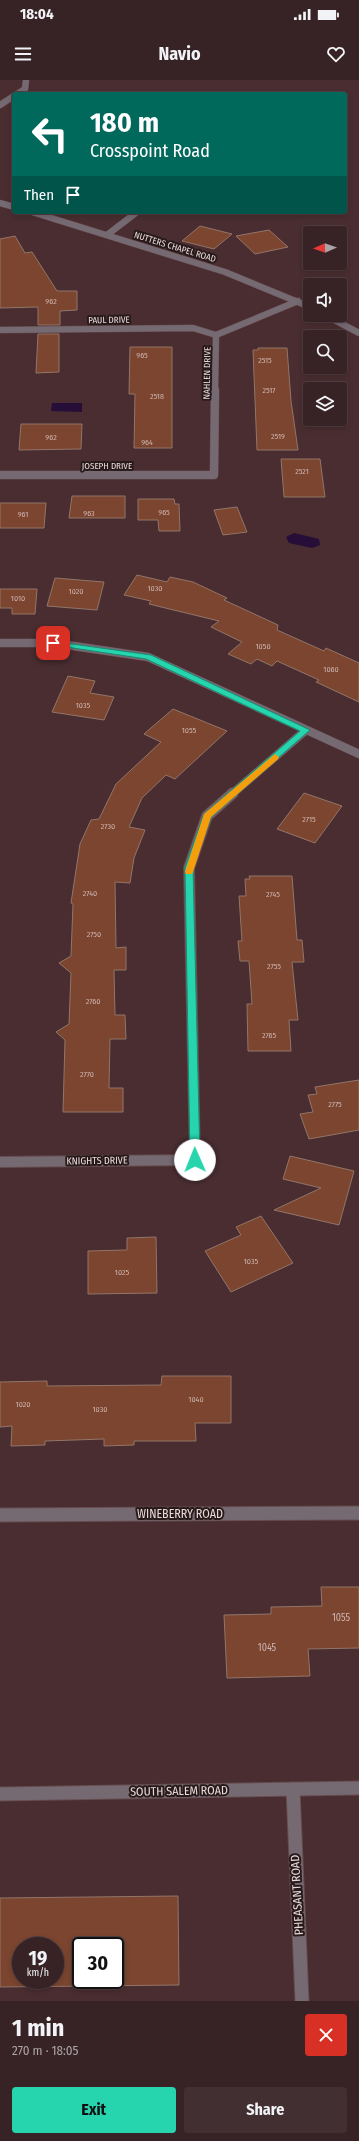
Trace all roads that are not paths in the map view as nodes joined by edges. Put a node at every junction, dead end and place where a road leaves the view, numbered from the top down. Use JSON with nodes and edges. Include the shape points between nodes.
{"nodes":[{"id":1,"x":26,"y":80,"type":"edge"},
{"id":2,"x":20,"y":92,"type":"edge"},
{"id":3,"x":12,"y":97,"type":"edge"},
{"id":4,"x":0,"y":105,"type":"edge"},
{"id":5,"x":0,"y":203,"type":"edge"},
{"id":6,"x":12,"y":206,"type":"edge"},
{"id":7,"x":39,"y":214,"type":"edge"},
{"id":8,"x":134,"y":214,"type":"edge"},
{"id":9,"x":107,"y":235,"type":"junction"},
{"id":10,"x":298,"y":301,"type":"junction"},
{"id":11,"x":303,"y":304,"type":"edge"},
{"id":12,"x":338,"y":322,"type":"edge"},
{"id":13,"x":0,"y":330,"type":"edge"},
{"id":14,"x":359,"y":333,"type":"edge"},
{"id":15,"x":216,"y":336,"type":"junction"},
{"id":16,"x":0,"y":475,"type":"edge"},
{"id":17,"x":214,"y":475,"type":"joint"},
{"id":18,"x":0,"y":643,"type":"edge"},
{"id":19,"x":306,"y":730,"type":"junction"},
{"id":20,"x":359,"y":754,"type":"edge"},
{"id":21,"x":0,"y":1162,"type":"edge"},
{"id":22,"x":359,"y":1513,"type":"edge"},
{"id":23,"x":0,"y":1515,"type":"edge"},
{"id":24,"x":359,"y":1788,"type":"edge"},
{"id":25,"x":293,"y":1789,"type":"junction"},
{"id":26,"x":0,"y":1794,"type":"edge"},
{"id":27,"x":302,"y":2001,"type":"edge"}],
"edges":[{"from":1,"to":2,"type":"street","via":[[25,89]]},
{"from":3,"to":4,"type":"street"},
{"from":5,"to":6,"type":"street"},
{"from":7,"to":9,"type":"street","name":"NUTTERS CHAPEL ROAD"},
{"from":8,"to":9,"type":"street"},
{"from":9,"to":10,"type":"street","name":"NUTTERS CHAPEL ROAD","via":[[225,272]]},
{"from":10,"to":11,"type":"street","name":"NUTTERS CHAPEL ROAD"},
{"from":10,"to":15,"type":"street","name":"NAHLEN DRIVE"},
{"from":12,"to":14,"type":"street"},
{"from":13,"to":15,"type":"street","name":"PAUL DRIVE","via":[[193,328]]},
{"from":15,"to":17,"type":"street","name":"NAHLEN DRIVE"},
{"from":16,"to":17,"type":"street","name":"JOSEPH DRIVE"},
{"from":18,"to":19,"type":"street","via":[[53,643],[148,657]]},
{"from":19,"to":20,"type":"street"},
{"from":19,"to":21,"type":"street","name":"KNIGHTS DRIVE","via":[[207,816],[189,868],[195,1160]]},
{"from":22,"to":23,"type":"street","name":"WINEBERRY ROAD"},
{"from":24,"to":25,"type":"street","name":"SOUTH SALEM ROAD"},
{"from":25,"to":26,"type":"street","name":"SOUTH SALEM ROAD"},
{"from":25,"to":27,"type":"street","name":"PHEASANT ROAD"}]}
